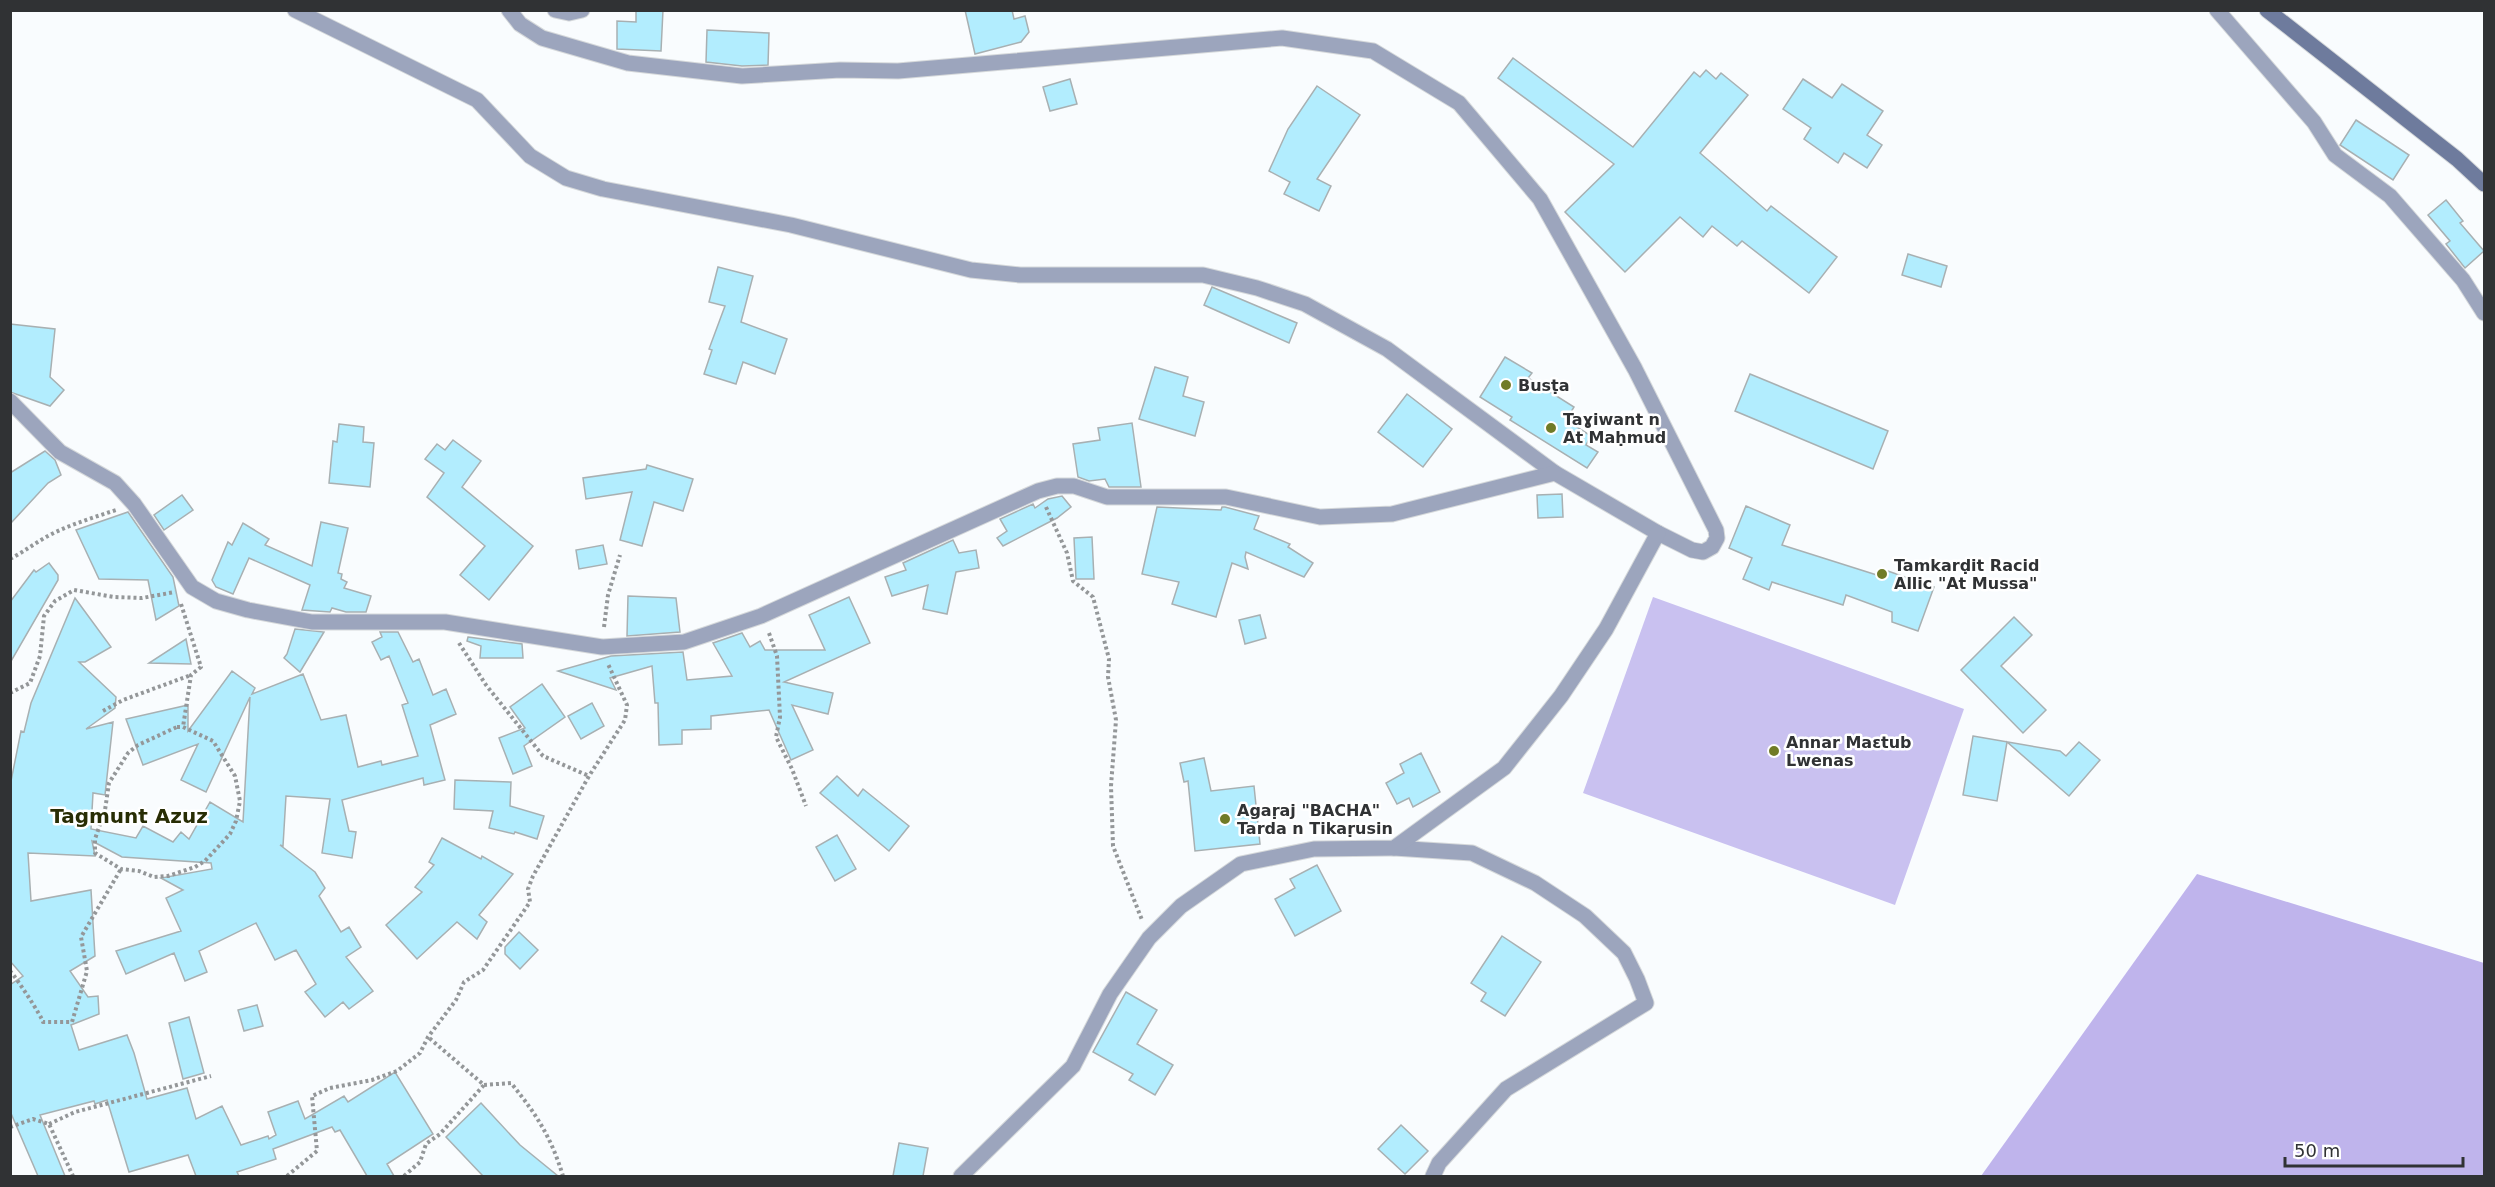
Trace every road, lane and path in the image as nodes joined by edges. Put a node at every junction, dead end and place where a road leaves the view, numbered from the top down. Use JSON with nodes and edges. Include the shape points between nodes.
{"nodes":[{"id":1,"x":295,"y":10,"type":"edge"},
{"id":2,"x":509,"y":10,"type":"edge"},
{"id":3,"x":555,"y":10,"type":"edge"},
{"id":4,"x":582,"y":10,"type":"edge"},
{"id":5,"x":2217,"y":10,"type":"edge"},
{"id":6,"x":2267,"y":10,"type":"edge"},
{"id":7,"x":2484,"y":184,"type":"edge"},
{"id":8,"x":2484,"y":313,"type":"edge"},
{"id":9,"x":10,"y":401,"type":"edge"},
{"id":10,"x":1555,"y":473,"type":"junction"},
{"id":11,"x":1038,"y":491,"type":"junction"},
{"id":12,"x":134,"y":504,"type":"junction"},
{"id":13,"x":1658,"y":533,"type":"junction"},
{"id":14,"x":620,"y":555,"type":"dead end"},
{"id":15,"x":10,"y":559,"type":"edge"},
{"id":16,"x":192,"y":587,"type":"junction"},
{"id":17,"x":181,"y":603,"type":"dead end"},
{"id":18,"x":762,"y":616,"type":"junction"},
{"id":19,"x":445,"y":622,"type":"junction"},
{"id":20,"x":602,"y":647,"type":"junction"},
{"id":21,"x":192,"y":675,"type":"junction"},
{"id":22,"x":10,"y":693,"type":"edge"},
{"id":23,"x":103,"y":711,"type":"dead end"},
{"id":24,"x":183,"y":727,"type":"junction"},
{"id":25,"x":589,"y":776,"type":"junction"},
{"id":26,"x":806,"y":806,"type":"dead end"},
{"id":27,"x":1394,"y":848,"type":"junction"},
{"id":28,"x":121,"y":869,"type":"junction"},
{"id":29,"x":1149,"y":938,"type":"junction"},
{"id":30,"x":10,"y":971,"type":"edge"},
{"id":31,"x":428,"y":1037,"type":"junction"},
{"id":32,"x":211,"y":1076,"type":"dead end"},
{"id":33,"x":484,"y":1085,"type":"junction"},
{"id":34,"x":49,"y":1124,"type":"junction"},
{"id":35,"x":10,"y":1126,"type":"edge"},
{"id":36,"x":73,"y":1176,"type":"edge"},
{"id":37,"x":286,"y":1176,"type":"edge"},
{"id":38,"x":404,"y":1176,"type":"edge"},
{"id":39,"x":563,"y":1176,"type":"edge"},
{"id":40,"x":961,"y":1176,"type":"edge"},
{"id":41,"x":1433,"y":1176,"type":"edge"}],
"edges":[{"from":1,"to":10,"type":"street","via":[[477,100],[530,156],[566,178],[603,189],[791,225],[971,270],[1020,275],[1203,275],[1305,304],[1387,349]]},
{"from":2,"to":13,"type":"street","via":[[520,24],[542,38],[628,63],[742,76],[898,71],[1282,38],[1373,51],[1459,103],[1540,198],[1635,369],[1716,530],[1716,538],[1712,548],[1703,552]]},
{"from":3,"to":4,"type":"street"},
{"from":5,"to":8,"type":"street","via":[[2313,122],[2335,155],[2390,196],[2463,280]]},
{"from":6,"to":7,"type":"street"},
{"from":9,"to":12,"type":"street","via":[[60,452],[115,483]]},
{"from":10,"to":11,"type":"street","via":[[1392,514],[1356,516],[1320,517],[1226,497],[1107,497],[1074,486]]},
{"from":10,"to":13,"type":"street"},
{"from":11,"to":18,"type":"street"},
{"from":11,"to":29,"type":"path","via":[[1067,553],[1073,581],[1093,597],[1109,659],[1108,677],[1116,720],[1111,786],[1113,846]]},
{"from":12,"to":15,"type":"path","via":[[75,523]]},
{"from":12,"to":16,"type":"street"},
{"from":13,"to":27,"type":"street","via":[[1606,629],[1561,696],[1504,768]]},
{"from":14,"to":20,"type":"path","via":[[608,595]]},
{"from":16,"to":19,"type":"street","via":[[216,601],[312,622]]},
{"from":16,"to":22,"type":"path","via":[[142,598],[74,590],[55,601],[44,616],[40,656],[30,683]]},
{"from":17,"to":21,"type":"path","via":[[201,667]]},
{"from":18,"to":20,"type":"street","via":[[684,642]]},
{"from":18,"to":26,"type":"path","via":[[777,656],[780,717],[776,737]]},
{"from":19,"to":20,"type":"street"},
{"from":19,"to":25,"type":"path","via":[[486,685],[543,756]]},
{"from":20,"to":25,"type":"path","via":[[627,705],[625,720]]},
{"from":21,"to":23,"type":"path"},
{"from":21,"to":24,"type":"path"},
{"from":24,"to":28,"type":"path","via":[[177,726],[138,745],[128,753],[109,783],[95,853]]},
{"from":24,"to":28,"type":"path","via":[[213,741],[235,776],[240,801],[236,821],[230,834],[205,861],[182,873],[154,877]]},
{"from":25,"to":31,"type":"path","via":[[533,876],[528,889],[530,902],[483,970],[464,982],[456,1000]]},
{"from":27,"to":29,"type":"street","via":[[1314,849],[1241,864],[1181,906]]},
{"from":27,"to":41,"type":"street","via":[[1472,853],[1535,883],[1585,916],[1624,953],[1646,1003],[1506,1089],[1439,1163]]},
{"from":28,"to":30,"type":"path","via":[[81,937],[87,971],[72,1022],[43,1022]]},
{"from":29,"to":40,"type":"street","via":[[1110,994],[1073,1066]]},
{"from":31,"to":33,"type":"path"},
{"from":31,"to":37,"type":"path","via":[[420,1053],[397,1071],[312,1096],[317,1151]]},
{"from":32,"to":34,"type":"path","via":[[75,1112]]},
{"from":33,"to":38,"type":"path","via":[[441,1134],[426,1144],[420,1162]]},
{"from":33,"to":39,"type":"path","via":[[511,1083],[554,1146]]},
{"from":34,"to":35,"type":"path","via":[[33,1119]]},
{"from":34,"to":36,"type":"path"}]}
